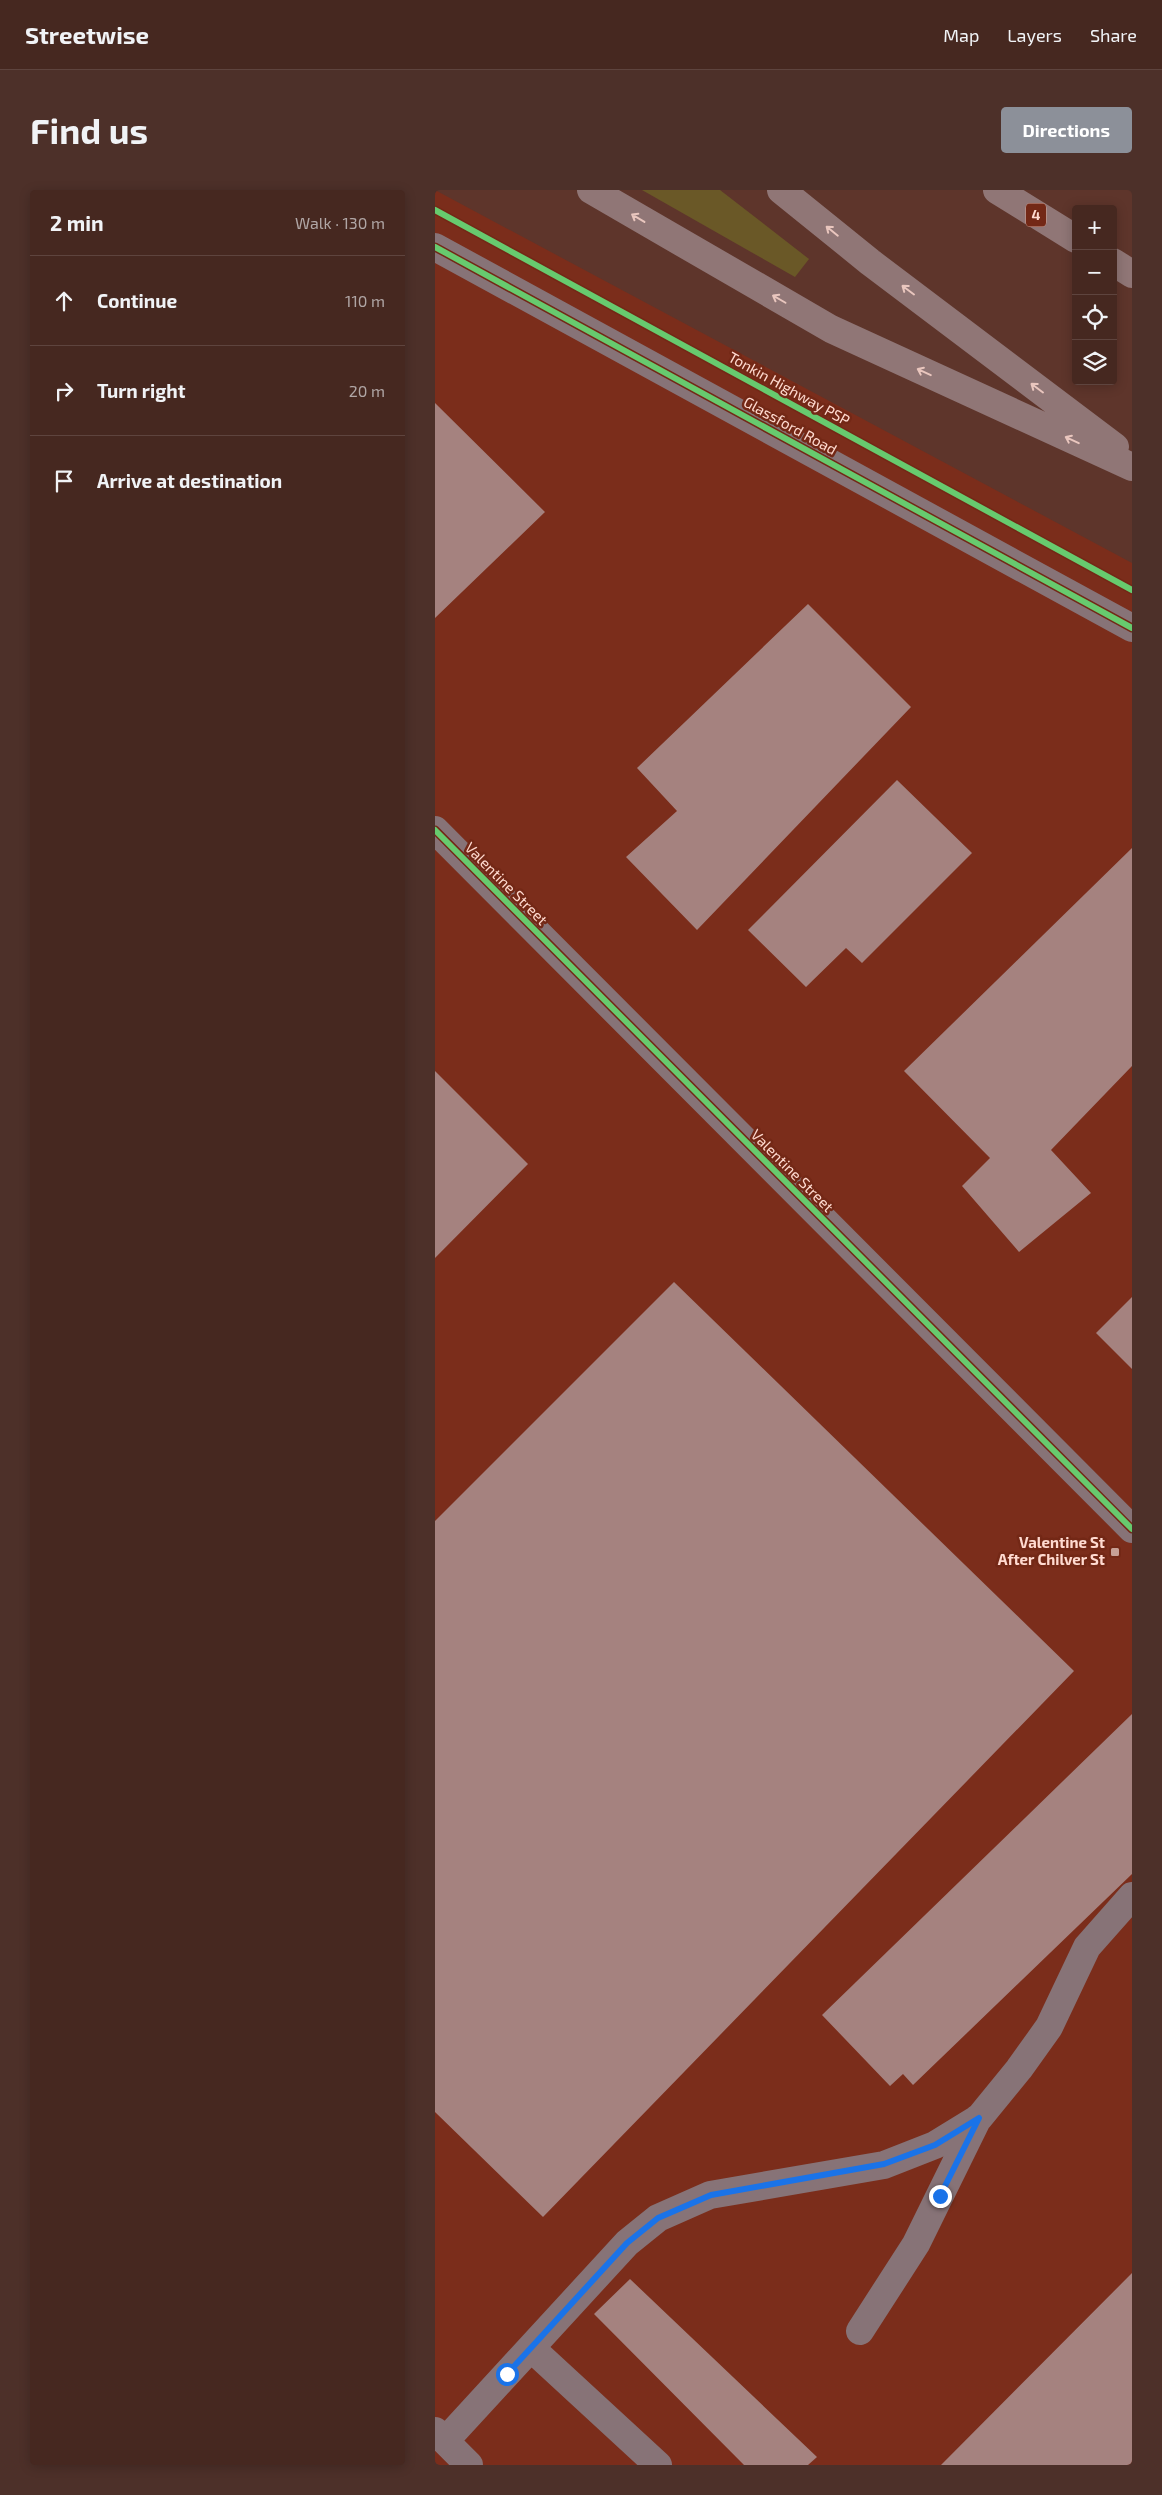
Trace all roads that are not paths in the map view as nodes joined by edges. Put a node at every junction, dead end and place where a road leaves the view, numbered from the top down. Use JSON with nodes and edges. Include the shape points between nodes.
{"nodes":[{"id":1,"x":591,"y":190,"type":"edge"},
{"id":2,"x":781,"y":190,"type":"edge"},
{"id":3,"x":997,"y":190,"type":"edge"},
{"id":4,"x":1072,"y":237,"type":"edge"},
{"id":5,"x":435,"y":247,"type":"edge"},
{"id":6,"x":1117,"y":265,"type":"edge"},
{"id":7,"x":1132,"y":274,"type":"edge"},
{"id":8,"x":1132,"y":460,"type":"edge"},
{"id":9,"x":1132,"y":467,"type":"edge"},
{"id":10,"x":1132,"y":628,"type":"edge"},
{"id":11,"x":435,"y":830,"type":"edge"},
{"id":12,"x":1132,"y":1529,"type":"edge"},
{"id":13,"x":1132,"y":1896,"type":"edge"},
{"id":14,"x":979,"y":2118,"type":"junction"},
{"id":15,"x":860,"y":2331,"type":"dead end"},
{"id":16,"x":531,"y":2348,"type":"junction"},
{"id":17,"x":440,"y":2436,"type":"edge"},
{"id":18,"x":469,"y":2465,"type":"edge"},
{"id":19,"x":658,"y":2465,"type":"edge"}],
"edges":[{"from":9,"to":1,"type":"highway","one_way":true,"via":[[831,329]]},
{"from":8,"to":2,"type":"highway","one_way":true,"via":[[870,262]]},
{"from":3,"to":4,"type":"highway","number":"4"},
{"from":5,"to":10,"type":"street","name":"Glassford Road"},
{"from":6,"to":7,"type":"highway"},
{"from":11,"to":12,"type":"street","name":"Valentine Street"},
{"from":13,"to":14,"type":"street","via":[[1087,1947],[1049,2027]]},
{"from":14,"to":15,"type":"street","via":[[916,2244]]},
{"from":14,"to":16,"type":"street","via":[[935,2145],[884,2164],[711,2195],[658,2218],[627,2243]]},
{"from":16,"to":17,"type":"street"},
{"from":16,"to":19,"type":"street"},
{"from":17,"to":18,"type":"street"}]}
